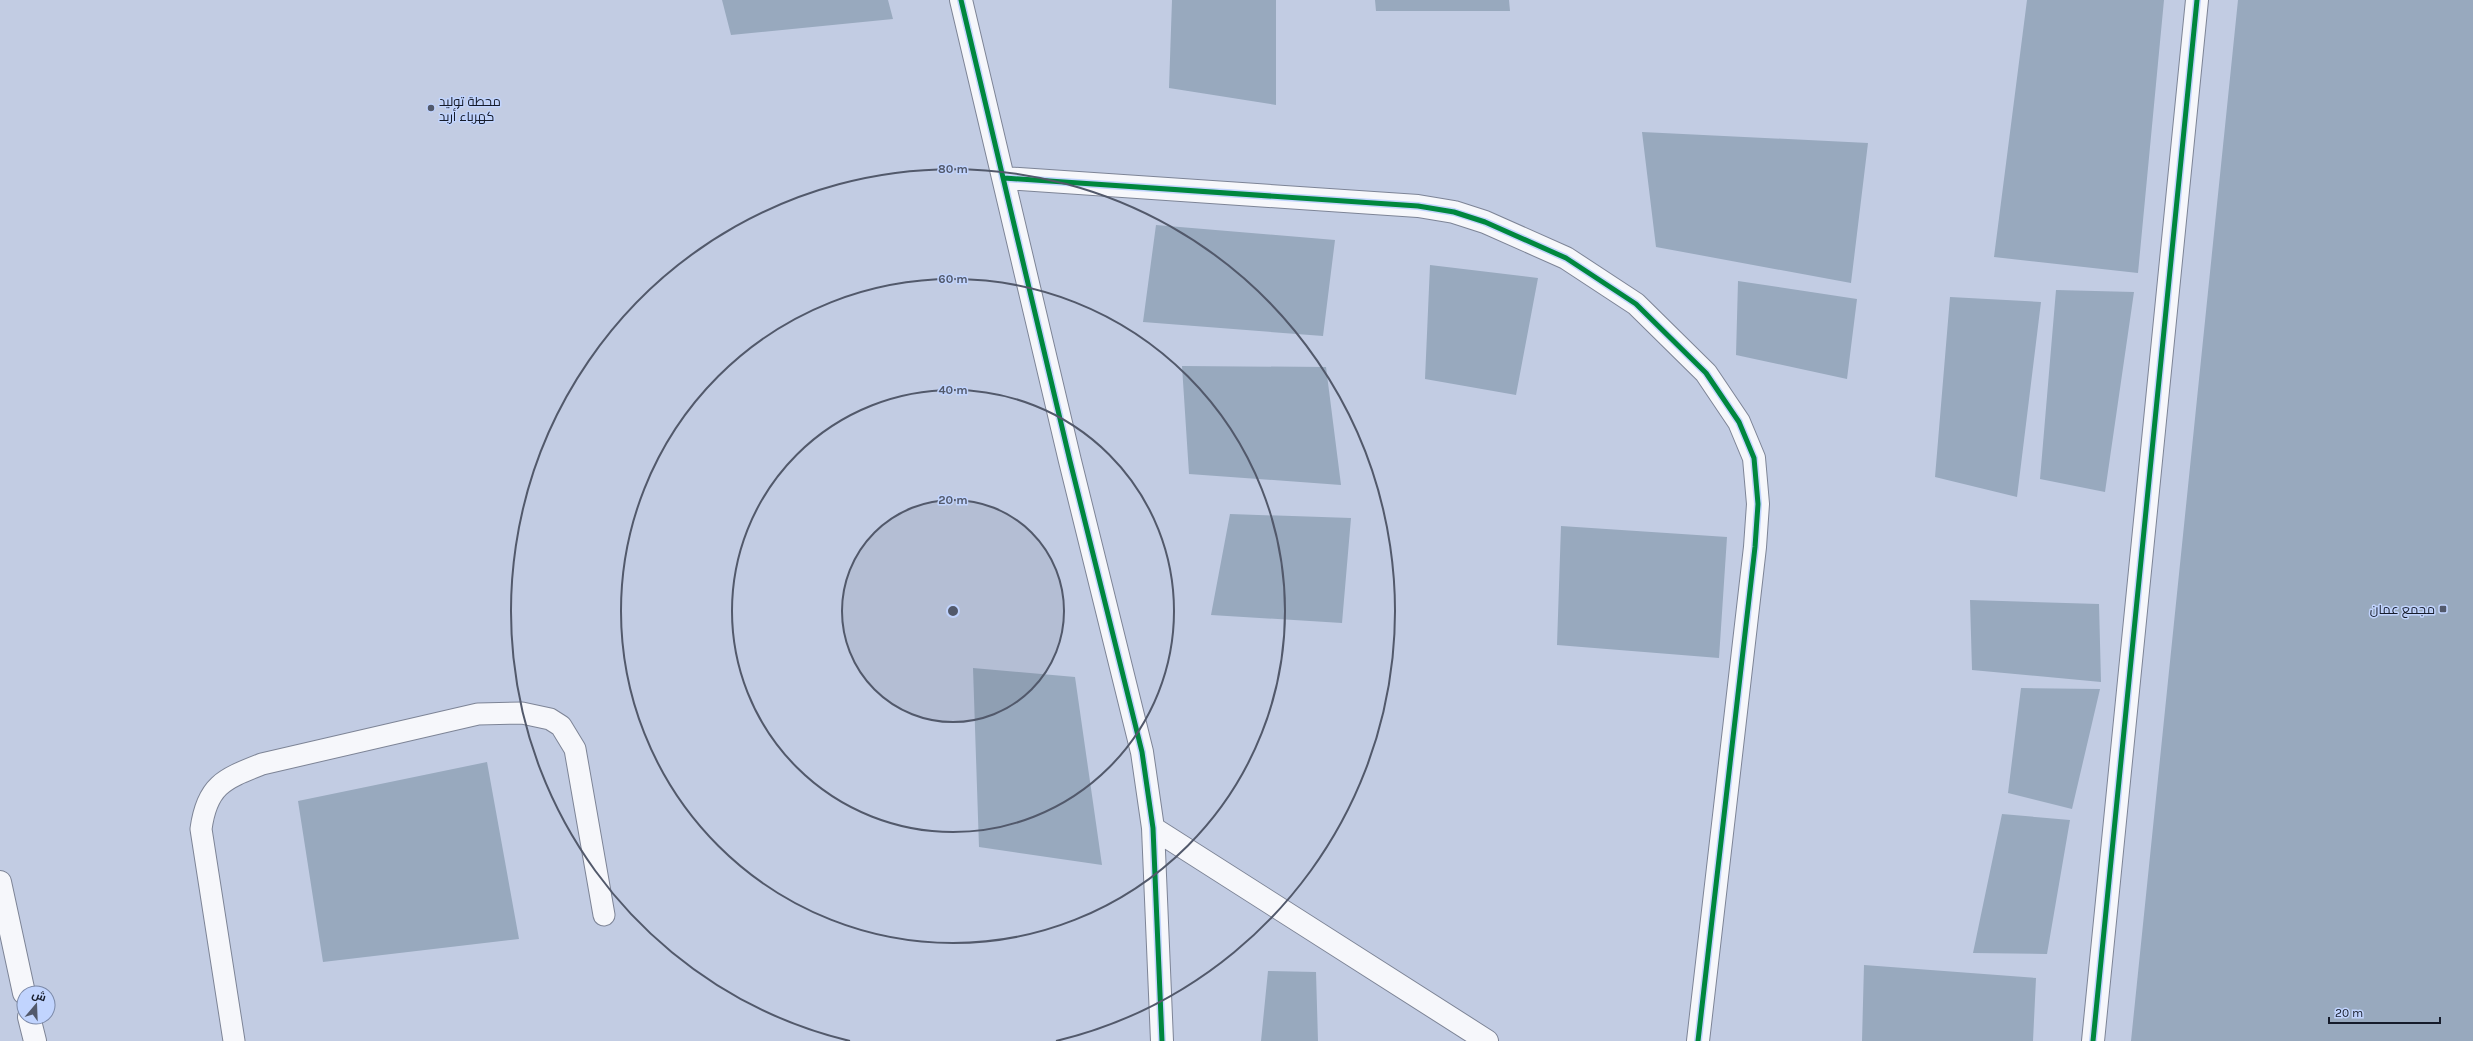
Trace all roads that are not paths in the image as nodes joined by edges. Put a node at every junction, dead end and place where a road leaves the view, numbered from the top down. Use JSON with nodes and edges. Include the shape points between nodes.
{"nodes":[{"id":1,"x":961,"y":0,"type":"edge"},
{"id":2,"x":2197,"y":0,"type":"edge"},
{"id":3,"x":1004,"y":178,"type":"junction"},
{"id":4,"x":1153,"y":828,"type":"junction"},
{"id":5,"x":0,"y":882,"type":"edge"},
{"id":6,"x":604,"y":915,"type":"dead end"},
{"id":7,"x":22,"y":985,"type":"edge"},
{"id":8,"x":31,"y":1025,"type":"edge"},
{"id":9,"x":35,"y":1041,"type":"edge"},
{"id":10,"x":234,"y":1041,"type":"edge"},
{"id":11,"x":1162,"y":1041,"type":"edge"},
{"id":12,"x":1487,"y":1041,"type":"edge"},
{"id":13,"x":1698,"y":1041,"type":"edge"},
{"id":14,"x":2093,"y":1041,"type":"edge"}],
"edges":[{"from":1,"to":3,"type":"street"},
{"from":2,"to":14,"type":"street"},
{"from":3,"to":4,"type":"street","via":[[1142,752]]},
{"from":3,"to":13,"type":"street","via":[[1418,206],[1454,212],[1485,222],[1566,258],[1636,304],[1706,373],[1739,422],[1754,458],[1758,504]]},
{"from":4,"to":11,"type":"street"},
{"from":4,"to":12,"type":"street"},
{"from":5,"to":7,"type":"street"},
{"from":6,"to":10,"type":"lane","via":[[574,750],[561,726],[550,719],[522,713],[478,714],[262,764],[234,775],[215,788],[204,808],[201,829]]},
{"from":8,"to":9,"type":"street"}]}
